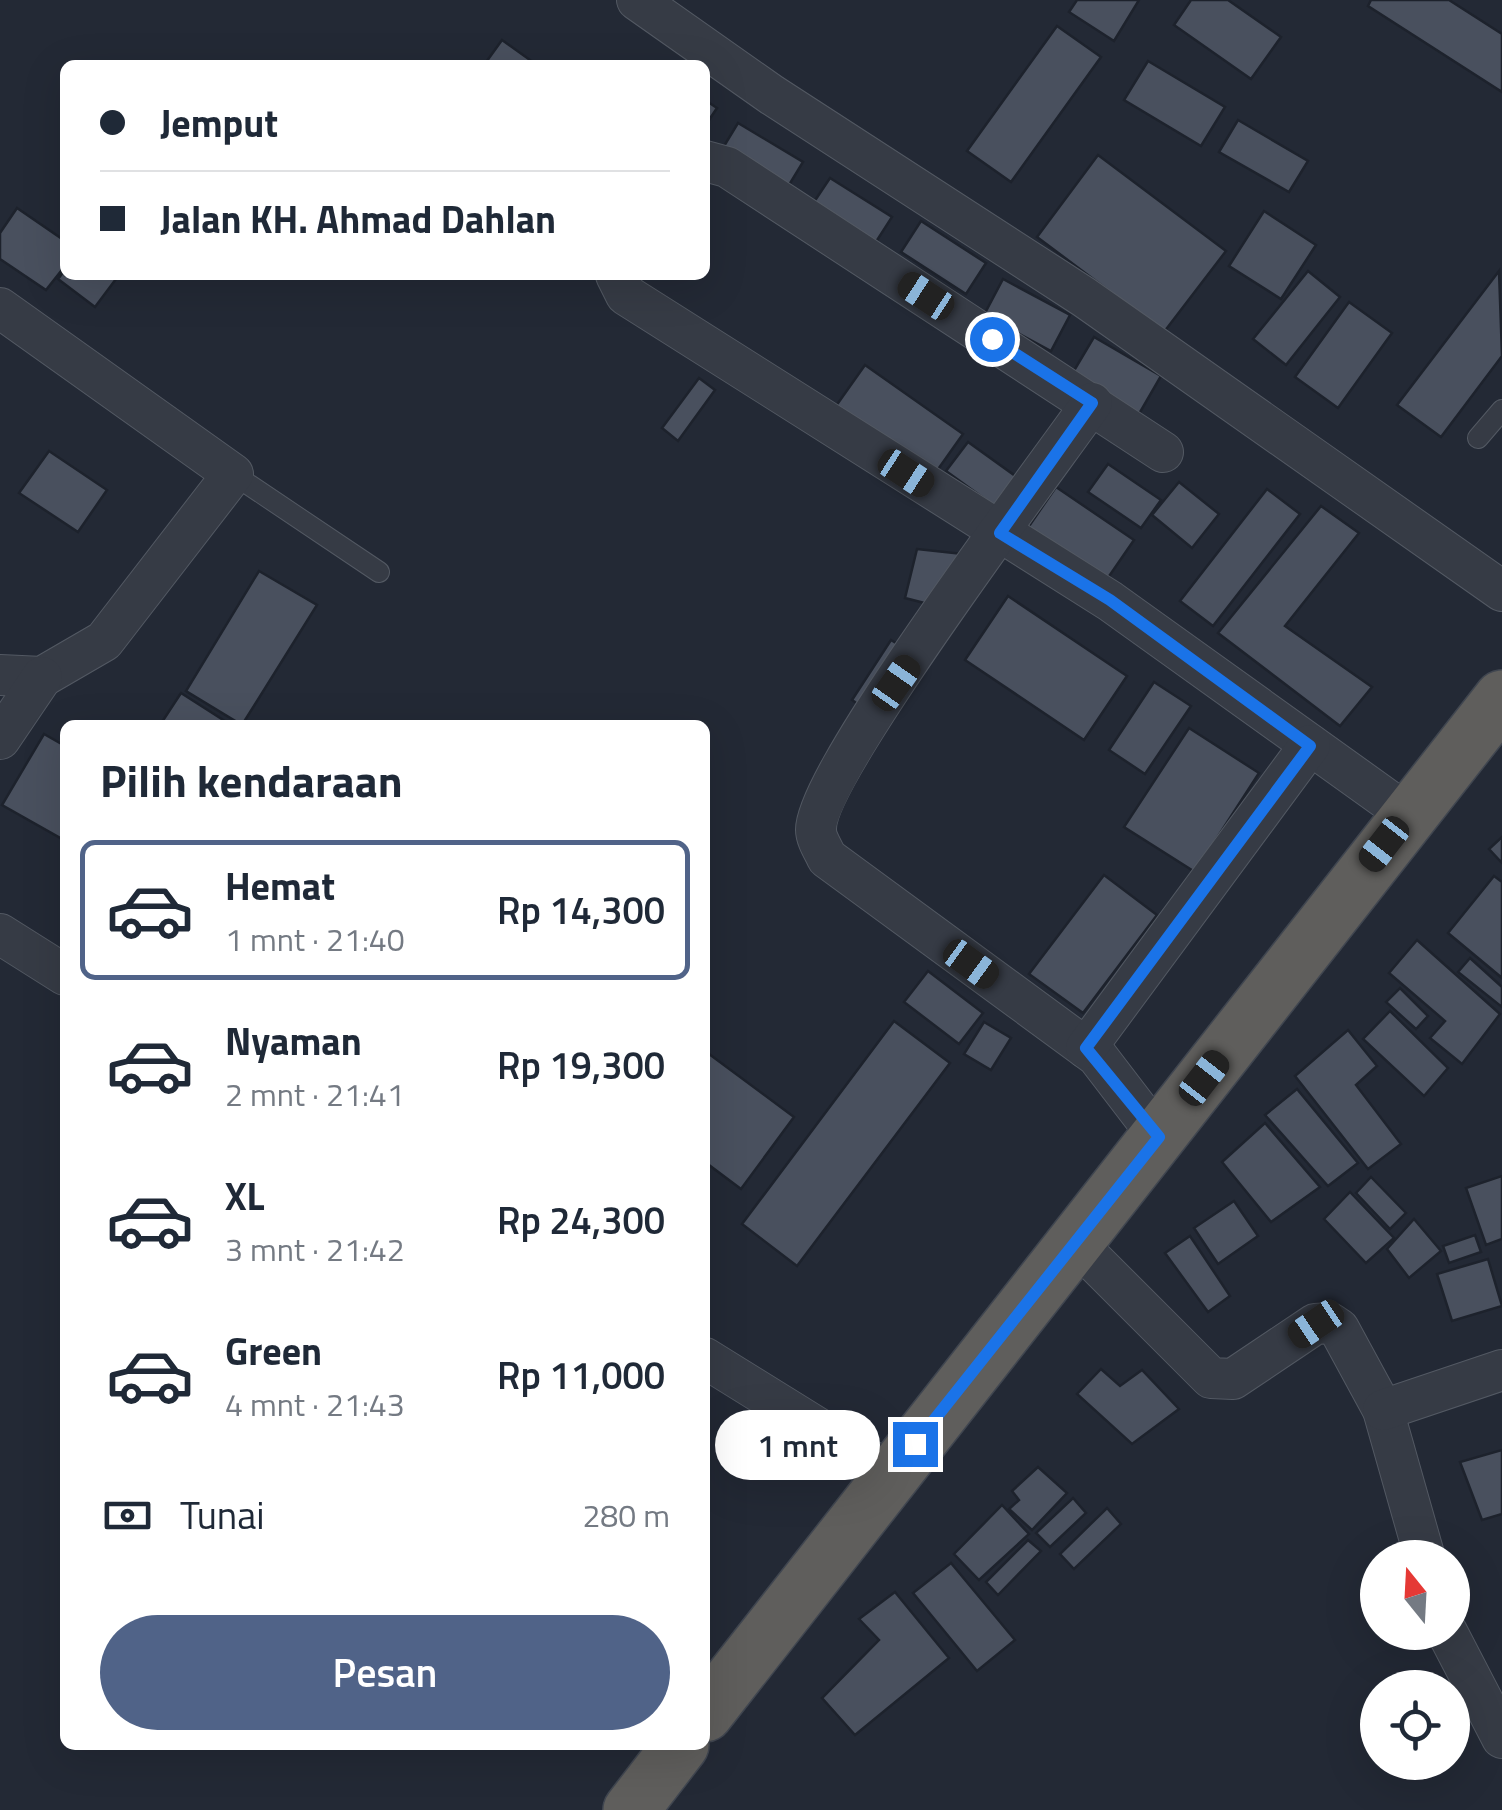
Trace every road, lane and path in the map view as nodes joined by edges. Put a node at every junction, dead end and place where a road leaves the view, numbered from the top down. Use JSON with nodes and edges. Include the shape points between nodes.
{"nodes":[{"id":1,"x":637,"y":0,"type":"edge"},
{"id":2,"x":710,"y":162,"type":"edge"},
{"id":3,"x":619,"y":280,"type":"edge"},
{"id":4,"x":0,"y":308,"type":"edge"},
{"id":5,"x":1092,"y":403,"type":"junction"},
{"id":6,"x":1502,"y":410,"type":"edge"},
{"id":7,"x":1478,"y":438,"type":"dead end"},
{"id":8,"x":1163,"y":452,"type":"dead end"},
{"id":9,"x":233,"y":474,"type":"junction"},
{"id":10,"x":1000,"y":533,"type":"junction"},
{"id":11,"x":379,"y":572,"type":"dead end"},
{"id":12,"x":1502,"y":591,"type":"edge"},
{"id":13,"x":26,"y":679,"type":"edge"},
{"id":14,"x":1502,"y":698,"type":"edge"},
{"id":15,"x":5,"y":733,"type":"edge"},
{"id":16,"x":1310,"y":746,"type":"junction"},
{"id":17,"x":1407,"y":814,"type":"junction"},
{"id":18,"x":0,"y":934,"type":"edge"},
{"id":19,"x":60,"y":972,"type":"edge"},
{"id":20,"x":1086,"y":1048,"type":"junction"},
{"id":21,"x":1159,"y":1137,"type":"junction"},
{"id":22,"x":1075,"y":1242,"type":"junction"},
{"id":23,"x":710,"y":1361,"type":"edge"},
{"id":24,"x":1502,"y":1370,"type":"edge"},
{"id":25,"x":1384,"y":1410,"type":"junction"},
{"id":26,"x":892,"y":1474,"type":"junction"},
{"id":27,"x":1421,"y":1540,"type":"edge"},
{"id":28,"x":1456,"y":1650,"type":"edge"},
{"id":29,"x":710,"y":1708,"type":"edge"},
{"id":30,"x":1502,"y":1738,"type":"edge"},
{"id":31,"x":677,"y":1750,"type":"edge"},
{"id":32,"x":631,"y":1810,"type":"edge"}],
"edges":[{"from":1,"to":12,"type":"street","via":[[1084,297]]},
{"from":2,"to":5,"type":"street","via":[[727,167]]},
{"from":3,"to":10,"type":"street","via":[[626,294]]},
{"from":4,"to":9,"type":"street"},
{"from":5,"to":8,"type":"street"},
{"from":5,"to":10,"type":"street"},
{"from":6,"to":7,"type":"lane"},
{"from":9,"to":11,"type":"lane"},
{"from":9,"to":13,"type":"street","via":[[104,641]]},
{"from":10,"to":16,"type":"street","via":[[1110,600]]},
{"from":10,"to":20,"type":"street","via":[[854,743],[816,831],[828,858]]},
{"from":13,"to":15,"type":"street"},
{"from":14,"to":17,"type":"highway"},
{"from":16,"to":17,"type":"street"},
{"from":16,"to":20,"type":"street"},
{"from":17,"to":21,"type":"highway"},
{"from":18,"to":19,"type":"street"},
{"from":20,"to":21,"type":"street"},
{"from":21,"to":22,"type":"highway"},
{"from":22,"to":25,"type":"street","via":[[1211,1378],[1233,1379],[1316,1324],[1330,1323]]},
{"from":22,"to":26,"type":"highway"},
{"from":23,"to":26,"type":"street"},
{"from":24,"to":25,"type":"street"},
{"from":25,"to":27,"type":"street"},
{"from":26,"to":29,"type":"highway"},
{"from":28,"to":30,"type":"street"},
{"from":31,"to":32,"type":"highway"}]}
